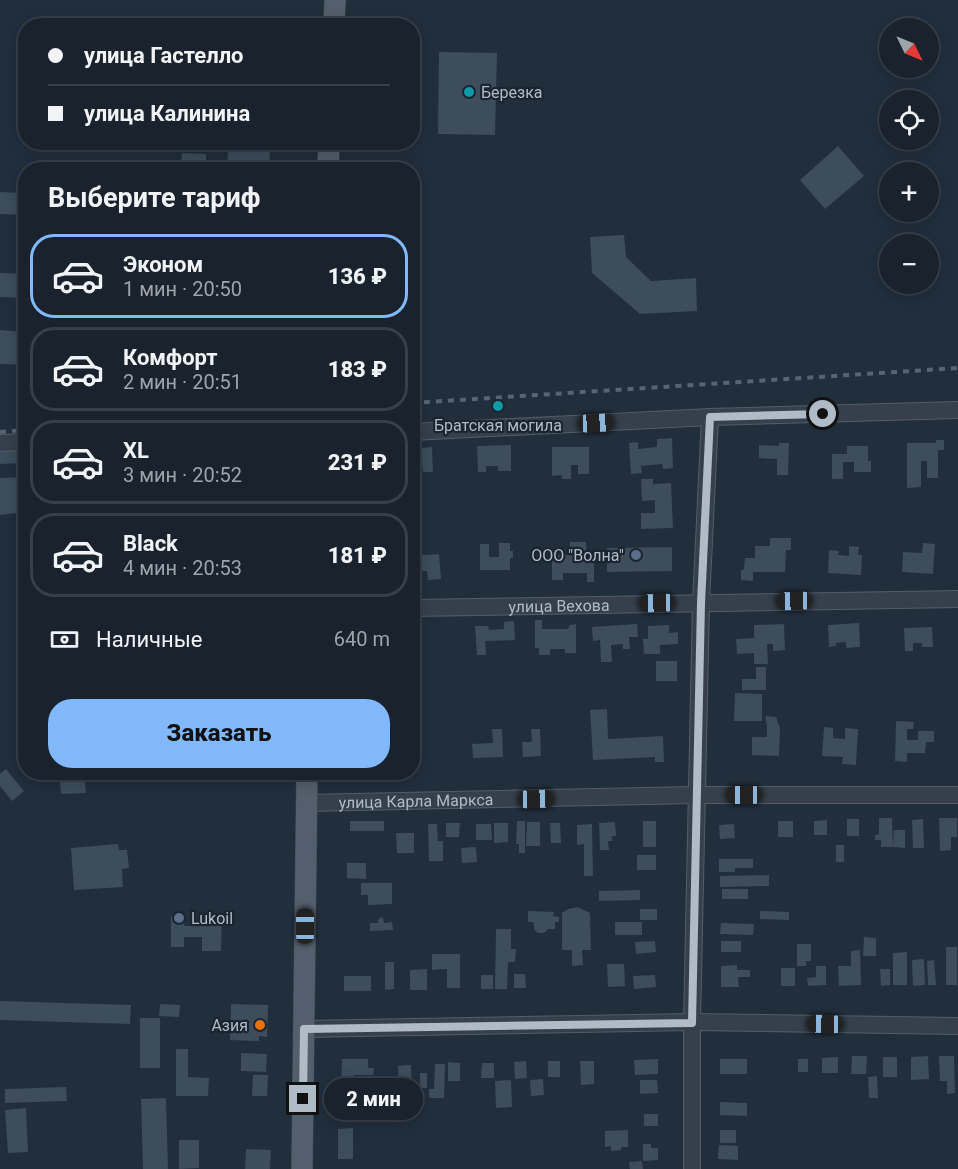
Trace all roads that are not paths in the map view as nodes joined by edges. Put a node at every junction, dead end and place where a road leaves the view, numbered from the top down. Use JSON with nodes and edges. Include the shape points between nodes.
{"nodes":[{"id":1,"x":335,"y":0,"type":"edge"},
{"id":2,"x":334,"y":18,"type":"edge"},
{"id":3,"x":958,"y":410,"type":"edge"},
{"id":4,"x":710,"y":417,"type":"junction"},
{"id":5,"x":420,"y":432,"type":"edge"},
{"id":6,"x":18,"y":442,"type":"edge"},
{"id":7,"x":0,"y":443,"type":"edge"},
{"id":8,"x":958,"y":599,"type":"edge"},
{"id":9,"x":701,"y":603,"type":"junction"},
{"id":10,"x":420,"y":608,"type":"edge"},
{"id":11,"x":307,"y":780,"type":"edge"},
{"id":12,"x":697,"y":795,"type":"junction"},
{"id":13,"x":958,"y":795,"type":"edge"},
{"id":14,"x":306,"y":803,"type":"junction"},
{"id":15,"x":692,"y":1023,"type":"junction"},
{"id":16,"x":958,"y":1026,"type":"edge"},
{"id":17,"x":304,"y":1029,"type":"junction"},
{"id":18,"x":302,"y":1169,"type":"edge"},
{"id":19,"x":692,"y":1169,"type":"edge"}],
"edges":[{"from":1,"to":2,"type":"main road"},
{"from":3,"to":4,"type":"street"},
{"from":4,"to":5,"type":"street"},
{"from":4,"to":9,"type":"street"},
{"from":6,"to":7,"type":"street"},
{"from":8,"to":9,"type":"street","name":"улица Вехова"},
{"from":9,"to":10,"type":"street","name":"улица Вехова"},
{"from":9,"to":12,"type":"street"},
{"from":11,"to":14,"type":"main road"},
{"from":12,"to":13,"type":"street","name":"улица Карла Маркса"},
{"from":12,"to":14,"type":"street","name":"улица Карла Маркса"},
{"from":12,"to":15,"type":"street"},
{"from":14,"to":17,"type":"main road"},
{"from":15,"to":16,"type":"street"},
{"from":15,"to":17,"type":"street"},
{"from":15,"to":19,"type":"street"},
{"from":17,"to":18,"type":"main road"}]}
